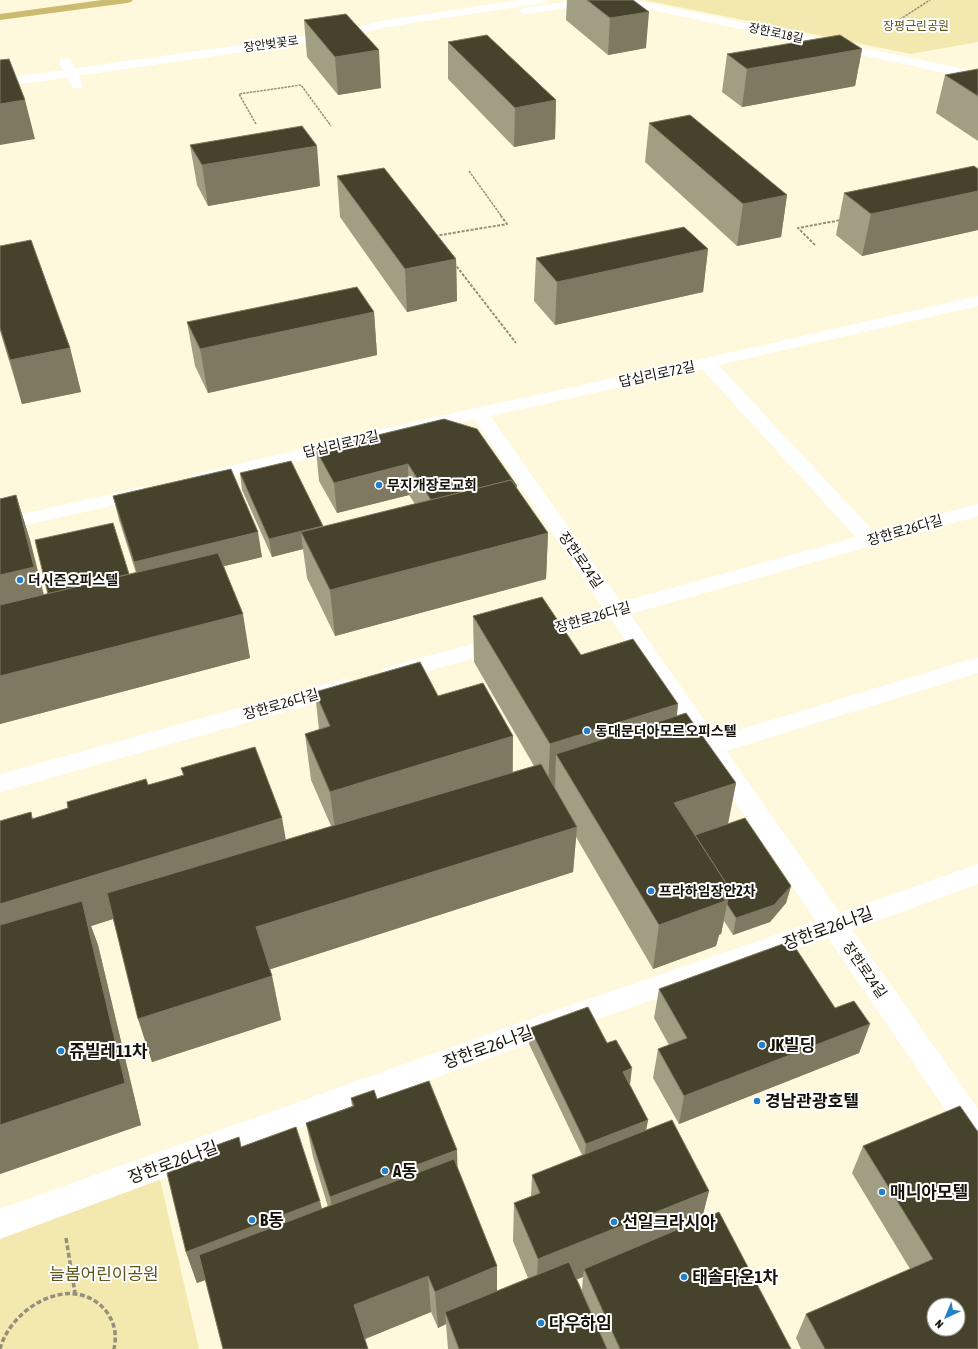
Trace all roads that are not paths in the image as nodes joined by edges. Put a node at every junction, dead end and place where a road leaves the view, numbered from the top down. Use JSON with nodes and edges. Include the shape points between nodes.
{"nodes":[{"id":1,"x":127,"y":0,"type":"edge"},
{"id":2,"x":485,"y":0,"type":"edge"},
{"id":3,"x":542,"y":0,"type":"edge"},
{"id":4,"x":621,"y":0,"type":"edge"},
{"id":5,"x":0,"y":17,"type":"edge"},
{"id":6,"x":362,"y":18,"type":"dead end"},
{"id":7,"x":273,"y":32,"type":"dead end"},
{"id":8,"x":354,"y":32,"type":"junction"},
{"id":9,"x":65,"y":62,"type":"junction"},
{"id":10,"x":51,"y":63,"type":"dead end"},
{"id":11,"x":978,"y":76,"type":"edge"},
{"id":12,"x":74,"y":79,"type":"junction"},
{"id":13,"x":0,"y":83,"type":"edge"},
{"id":14,"x":978,"y":301,"type":"edge"},
{"id":15,"x":706,"y":363,"type":"junction"},
{"id":16,"x":479,"y":413,"type":"junction"},
{"id":17,"x":185,"y":483,"type":"edge"},
{"id":18,"x":162,"y":488,"type":"edge"},
{"id":19,"x":978,"y":510,"type":"edge"},
{"id":20,"x":0,"y":525,"type":"edge"},
{"id":21,"x":870,"y":540,"type":"junction"},
{"id":22,"x":617,"y":610,"type":"junction"},
{"id":23,"x":978,"y":665,"type":"edge"},
{"id":24,"x":711,"y":747,"type":"junction"},
{"id":25,"x":0,"y":783,"type":"edge"},
{"id":26,"x":978,"y":874,"type":"edge"},
{"id":27,"x":835,"y":926,"type":"junction"},
{"id":28,"x":978,"y":1133,"type":"edge"},
{"id":29,"x":0,"y":1224,"type":"edge"}],
"edges":[{"from":1,"to":5,"type":"highway"},
{"from":2,"to":6,"type":"street"},
{"from":3,"to":8,"type":"street","name":"장안벚꽃로","via":[[380,25]]},
{"from":4,"to":8,"type":"street","name":"장한로18길","via":[[587,2],[382,31]]},
{"from":4,"to":11,"type":"street","name":"장한로18길"},
{"from":7,"to":9,"type":"street","name":"장안벚꽃로"},
{"from":8,"to":12,"type":"street","name":"장안벚꽃로"},
{"from":9,"to":10,"type":"street","name":"장안벚꽃로"},
{"from":9,"to":12,"type":"street"},
{"from":12,"to":13,"type":"street","name":"장안벚꽃로"},
{"from":14,"to":15,"type":"street","name":"답십리로72길"},
{"from":15,"to":16,"type":"street","name":"답십리로72길"},
{"from":15,"to":21,"type":"street","name":"답십리로72길"},
{"from":16,"to":17,"type":"street","name":"답십리로72길","via":[[306,452]]},
{"from":16,"to":22,"type":"street","name":"장한로24길"},
{"from":18,"to":20,"type":"street"},
{"from":19,"to":21,"type":"street","name":"장한로26다길"},
{"from":21,"to":22,"type":"street","name":"장한로26다길"},
{"from":22,"to":24,"type":"street","name":"장한로24길"},
{"from":22,"to":25,"type":"street","name":"장한로26다길"},
{"from":23,"to":24,"type":"street"},
{"from":24,"to":27,"type":"street","name":"장한로24길"},
{"from":26,"to":27,"type":"street","name":"장한로26나길"},
{"from":27,"to":28,"type":"street","name":"장한로24길"},
{"from":27,"to":29,"type":"street","name":"장한로26나길","via":[[504,1041]]}]}
